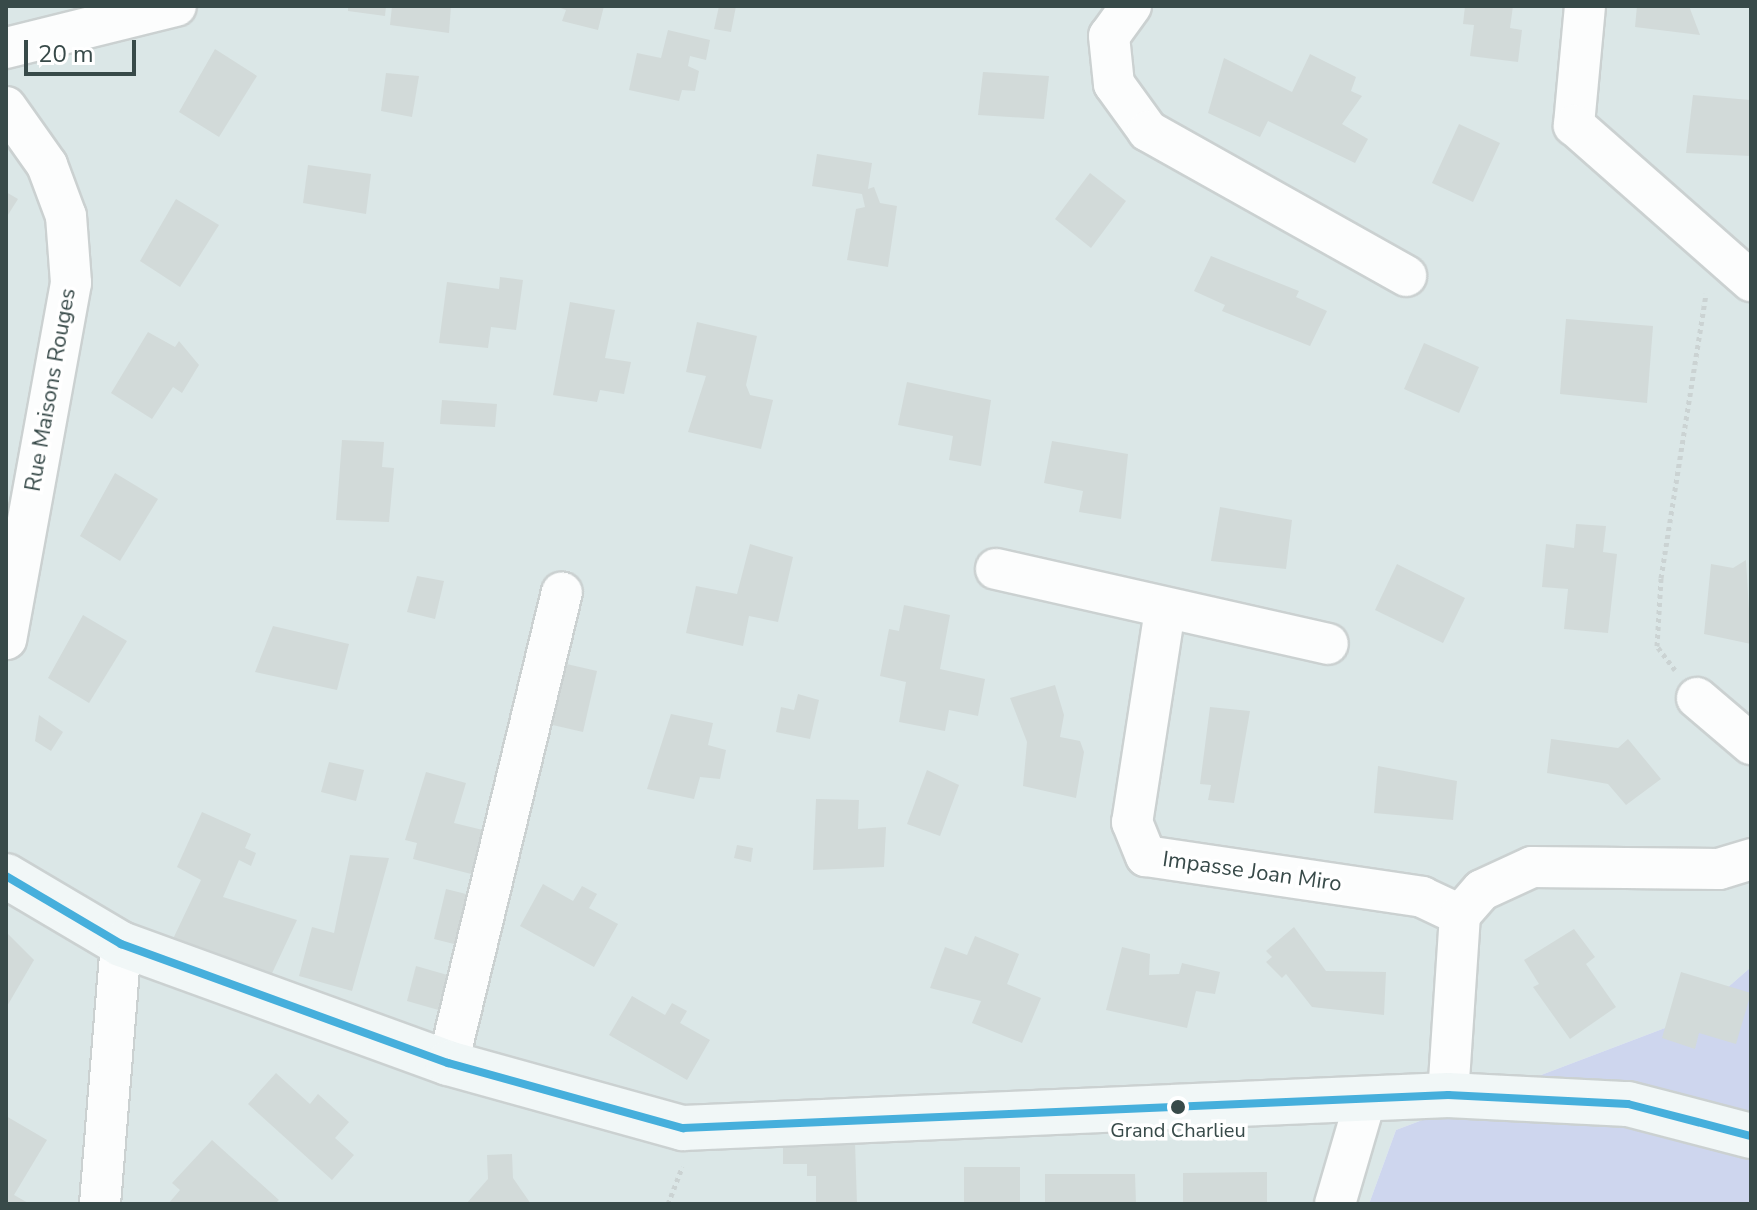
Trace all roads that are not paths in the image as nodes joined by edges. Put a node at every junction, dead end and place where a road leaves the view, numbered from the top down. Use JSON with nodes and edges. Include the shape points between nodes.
{"nodes":[{"id":1,"x":176,"y":6,"type":"edge"},
{"id":2,"x":1131,"y":6,"type":"edge"},
{"id":3,"x":1585,"y":6,"type":"edge"},
{"id":4,"x":6,"y":48,"type":"edge"},
{"id":5,"x":6,"y":107,"type":"edge"},
{"id":6,"x":1406,"y":276,"type":"dead end"},
{"id":7,"x":1751,"y":281,"type":"edge"},
{"id":8,"x":996,"y":569,"type":"dead end"},
{"id":9,"x":562,"y":593,"type":"dead end"},
{"id":10,"x":1165,"y":610,"type":"junction"},
{"id":11,"x":6,"y":639,"type":"edge"},
{"id":12,"x":1328,"y":644,"type":"dead end"},
{"id":13,"x":1697,"y":698,"type":"road end"},
{"id":14,"x":1751,"y":744,"type":"edge"},
{"id":15,"x":1751,"y":859,"type":"edge"},
{"id":16,"x":6,"y":876,"type":"edge"},
{"id":17,"x":1460,"y":915,"type":"junction"},
{"id":18,"x":121,"y":944,"type":"junction"},
{"id":19,"x":448,"y":1063,"type":"junction"},
{"id":20,"x":1448,"y":1095,"type":"junction"},
{"id":21,"x":1366,"y":1098,"type":"junction"},
{"id":22,"x":1751,"y":1136,"type":"edge"},
{"id":23,"x":100,"y":1204,"type":"edge"},
{"id":24,"x":1335,"y":1204,"type":"edge"}],
"edges":[{"from":1,"to":4,"type":"street"},
{"from":2,"to":6,"type":"street","via":[[1109,36],[1114,84],[1148,131]]},
{"from":3,"to":7,"type":"street","via":[[1574,125]]},
{"from":5,"to":11,"type":"street","name":"Rue Maisons Rouges","via":[[47,165],[66,216],[71,283]]},
{"from":8,"to":10,"type":"street"},
{"from":9,"to":19,"type":"street"},
{"from":10,"to":12,"type":"street"},
{"from":10,"to":17,"type":"street","name":"Impasse Joan Miro","via":[[1132,822],[1146,856],[1422,897]]},
{"from":13,"to":14,"type":"street"},
{"from":15,"to":17,"type":"street","via":[[1719,869],[1532,867],[1482,890]]},
{"from":16,"to":18,"type":"street"},
{"from":17,"to":20,"type":"street"},
{"from":18,"to":19,"type":"street"},
{"from":18,"to":23,"type":"street"},
{"from":19,"to":21,"type":"street","via":[[683,1128]]},
{"from":20,"to":21,"type":"street"},
{"from":20,"to":22,"type":"street","via":[[1628,1104]]},
{"from":21,"to":24,"type":"street"}]}
